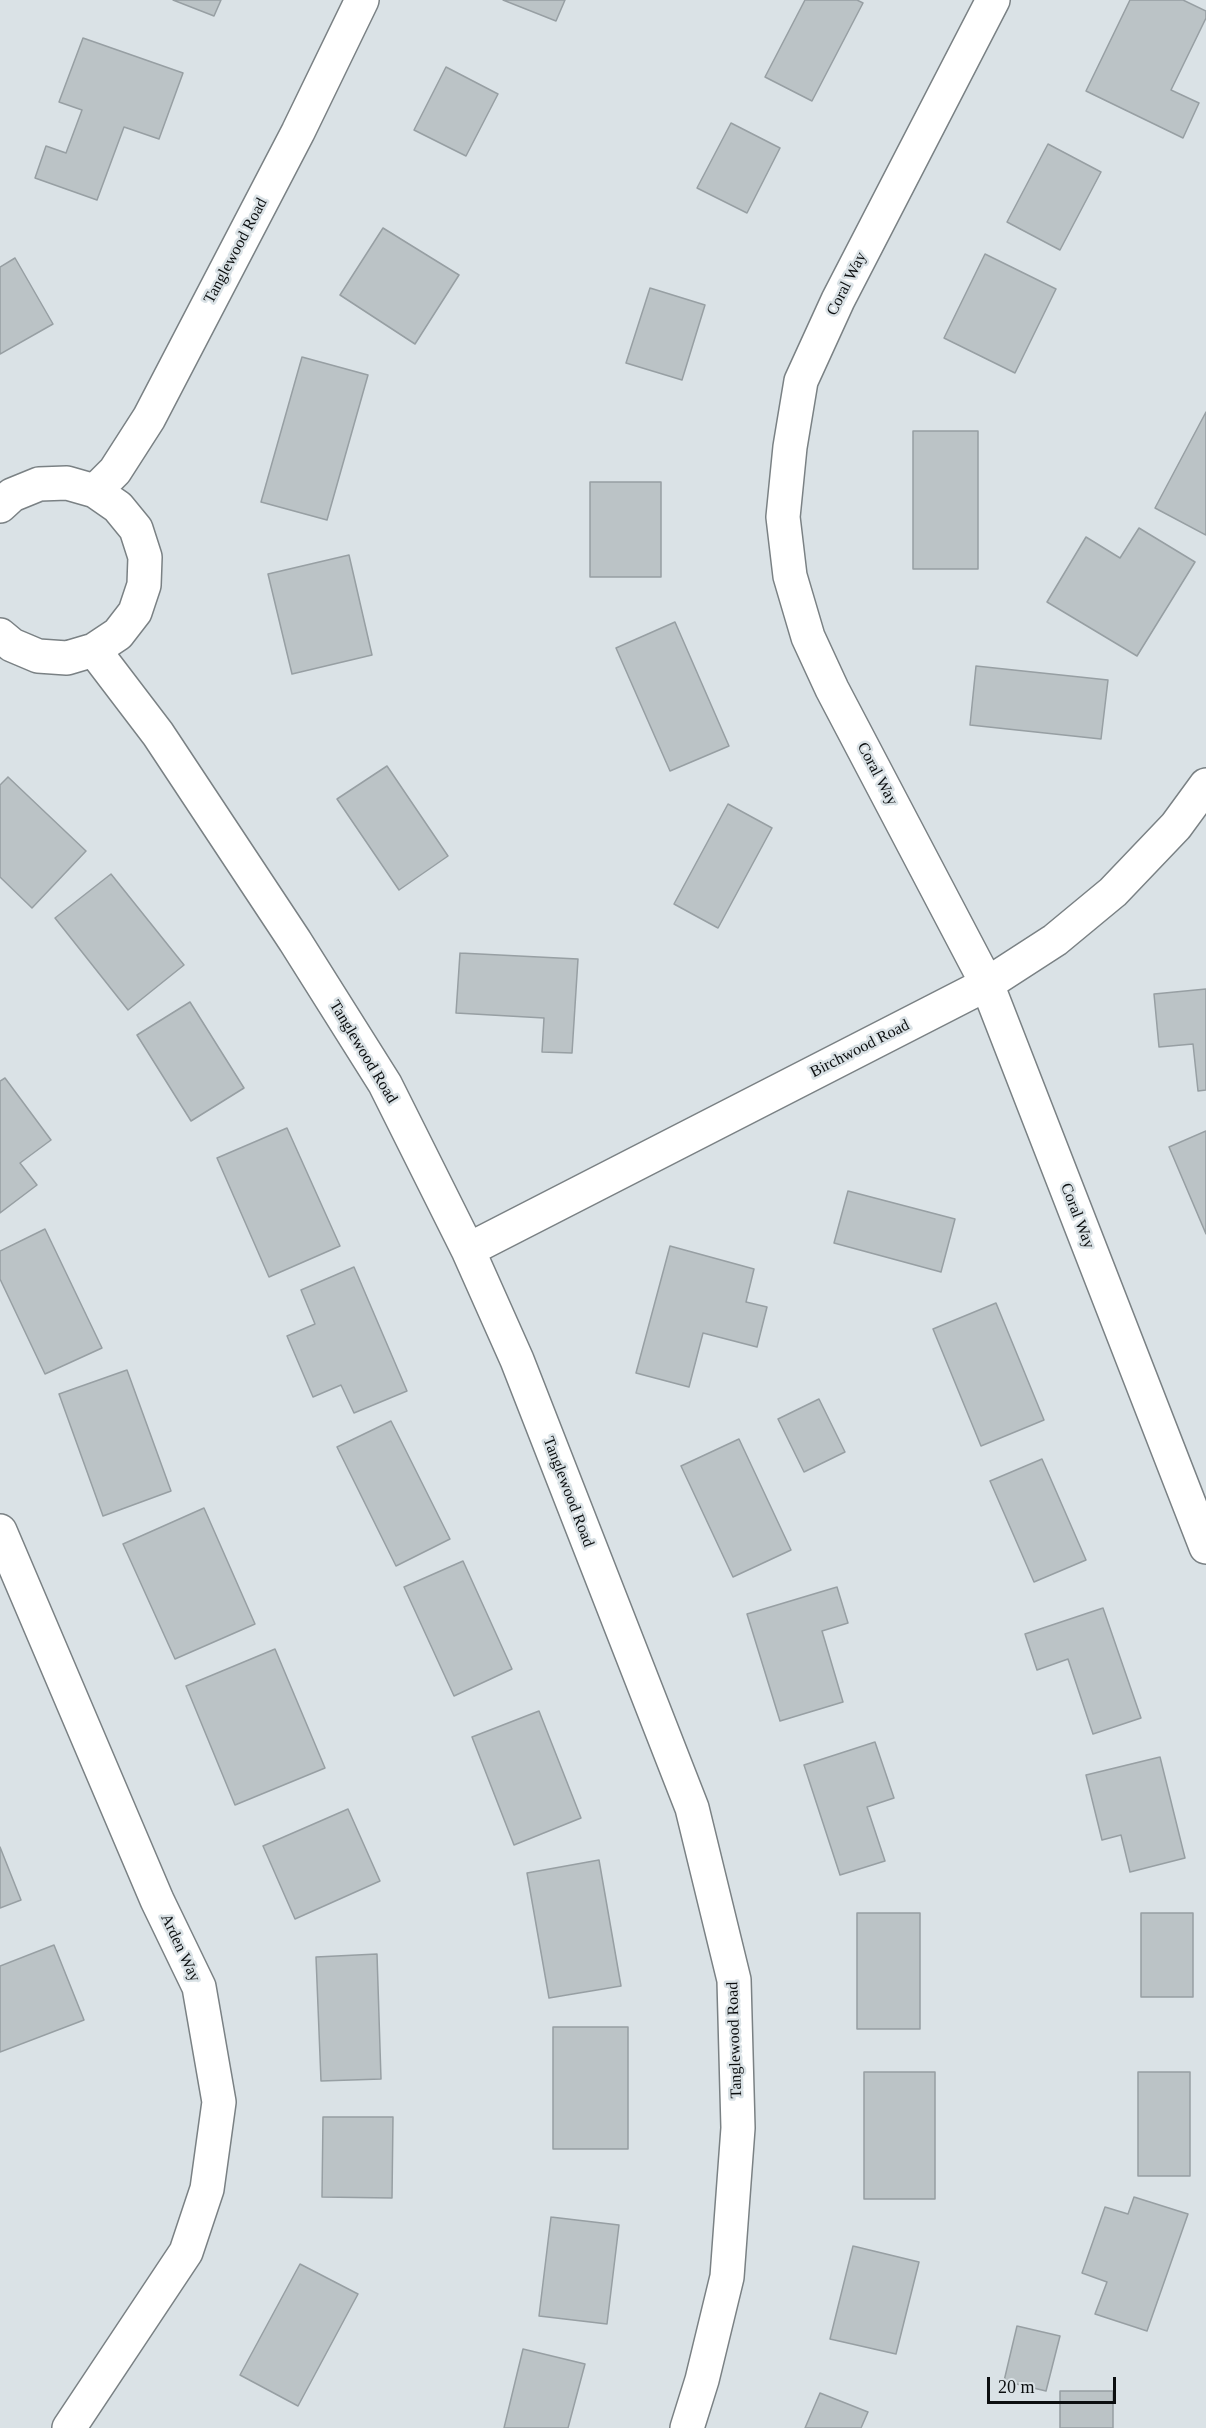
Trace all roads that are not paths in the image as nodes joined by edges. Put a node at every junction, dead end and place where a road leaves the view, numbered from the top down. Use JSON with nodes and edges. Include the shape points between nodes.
{"nodes":[{"id":1,"x":362,"y":0,"type":"edge"},
{"id":2,"x":993,"y":0,"type":"edge"},
{"id":3,"x":95,"y":491,"type":"junction"},
{"id":4,"x":0,"y":506,"type":"edge"},
{"id":5,"x":0,"y":635,"type":"edge"},
{"id":6,"x":94,"y":650,"type":"junction"},
{"id":7,"x":1206,"y":785,"type":"edge"},
{"id":8,"x":987,"y":984,"type":"junction"},
{"id":9,"x":468,"y":1250,"type":"junction"},
{"id":10,"x":0,"y":1531,"type":"edge"},
{"id":11,"x":1206,"y":1547,"type":"edge"},
{"id":12,"x":69,"y":2428,"type":"edge"},
{"id":13,"x":687,"y":2428,"type":"edge"}],
"edges":[{"from":1,"to":3,"type":"street","name":"Tanglewood Road","via":[[149,418],[115,471]]},
{"from":2,"to":8,"type":"street","name":"Coral Way","via":[[838,300],[801,381],[783,517],[790,576],[808,636]]},
{"from":3,"to":4,"type":"street","via":[[68,483],[39,484],[12,495]]},
{"from":3,"to":6,"type":"street","via":[[124,514],[136,530],[145,556],[144,585],[135,612],[118,634]]},
{"from":5,"to":6,"type":"street","via":[[38,656],[67,658]]},
{"from":6,"to":9,"type":"street","name":"Tanglewood Road","via":[[158,734],[385,1084]]},
{"from":7,"to":8,"type":"street","name":"Birchwood Road","via":[[1176,826],[1113,892],[1055,940]]},
{"from":8,"to":9,"type":"street","name":"Birchwood Road"},
{"from":8,"to":11,"type":"street","name":"Coral Way"},
{"from":9,"to":13,"type":"street","name":"Tanglewood Road","via":[[517,1360],[692,1808],[734,1980],[738,2128],[727,2277]]},
{"from":10,"to":12,"type":"street","name":"Arden Way","via":[[157,1900],[199,1988],[219,2102],[207,2189],[186,2252]]}]}
